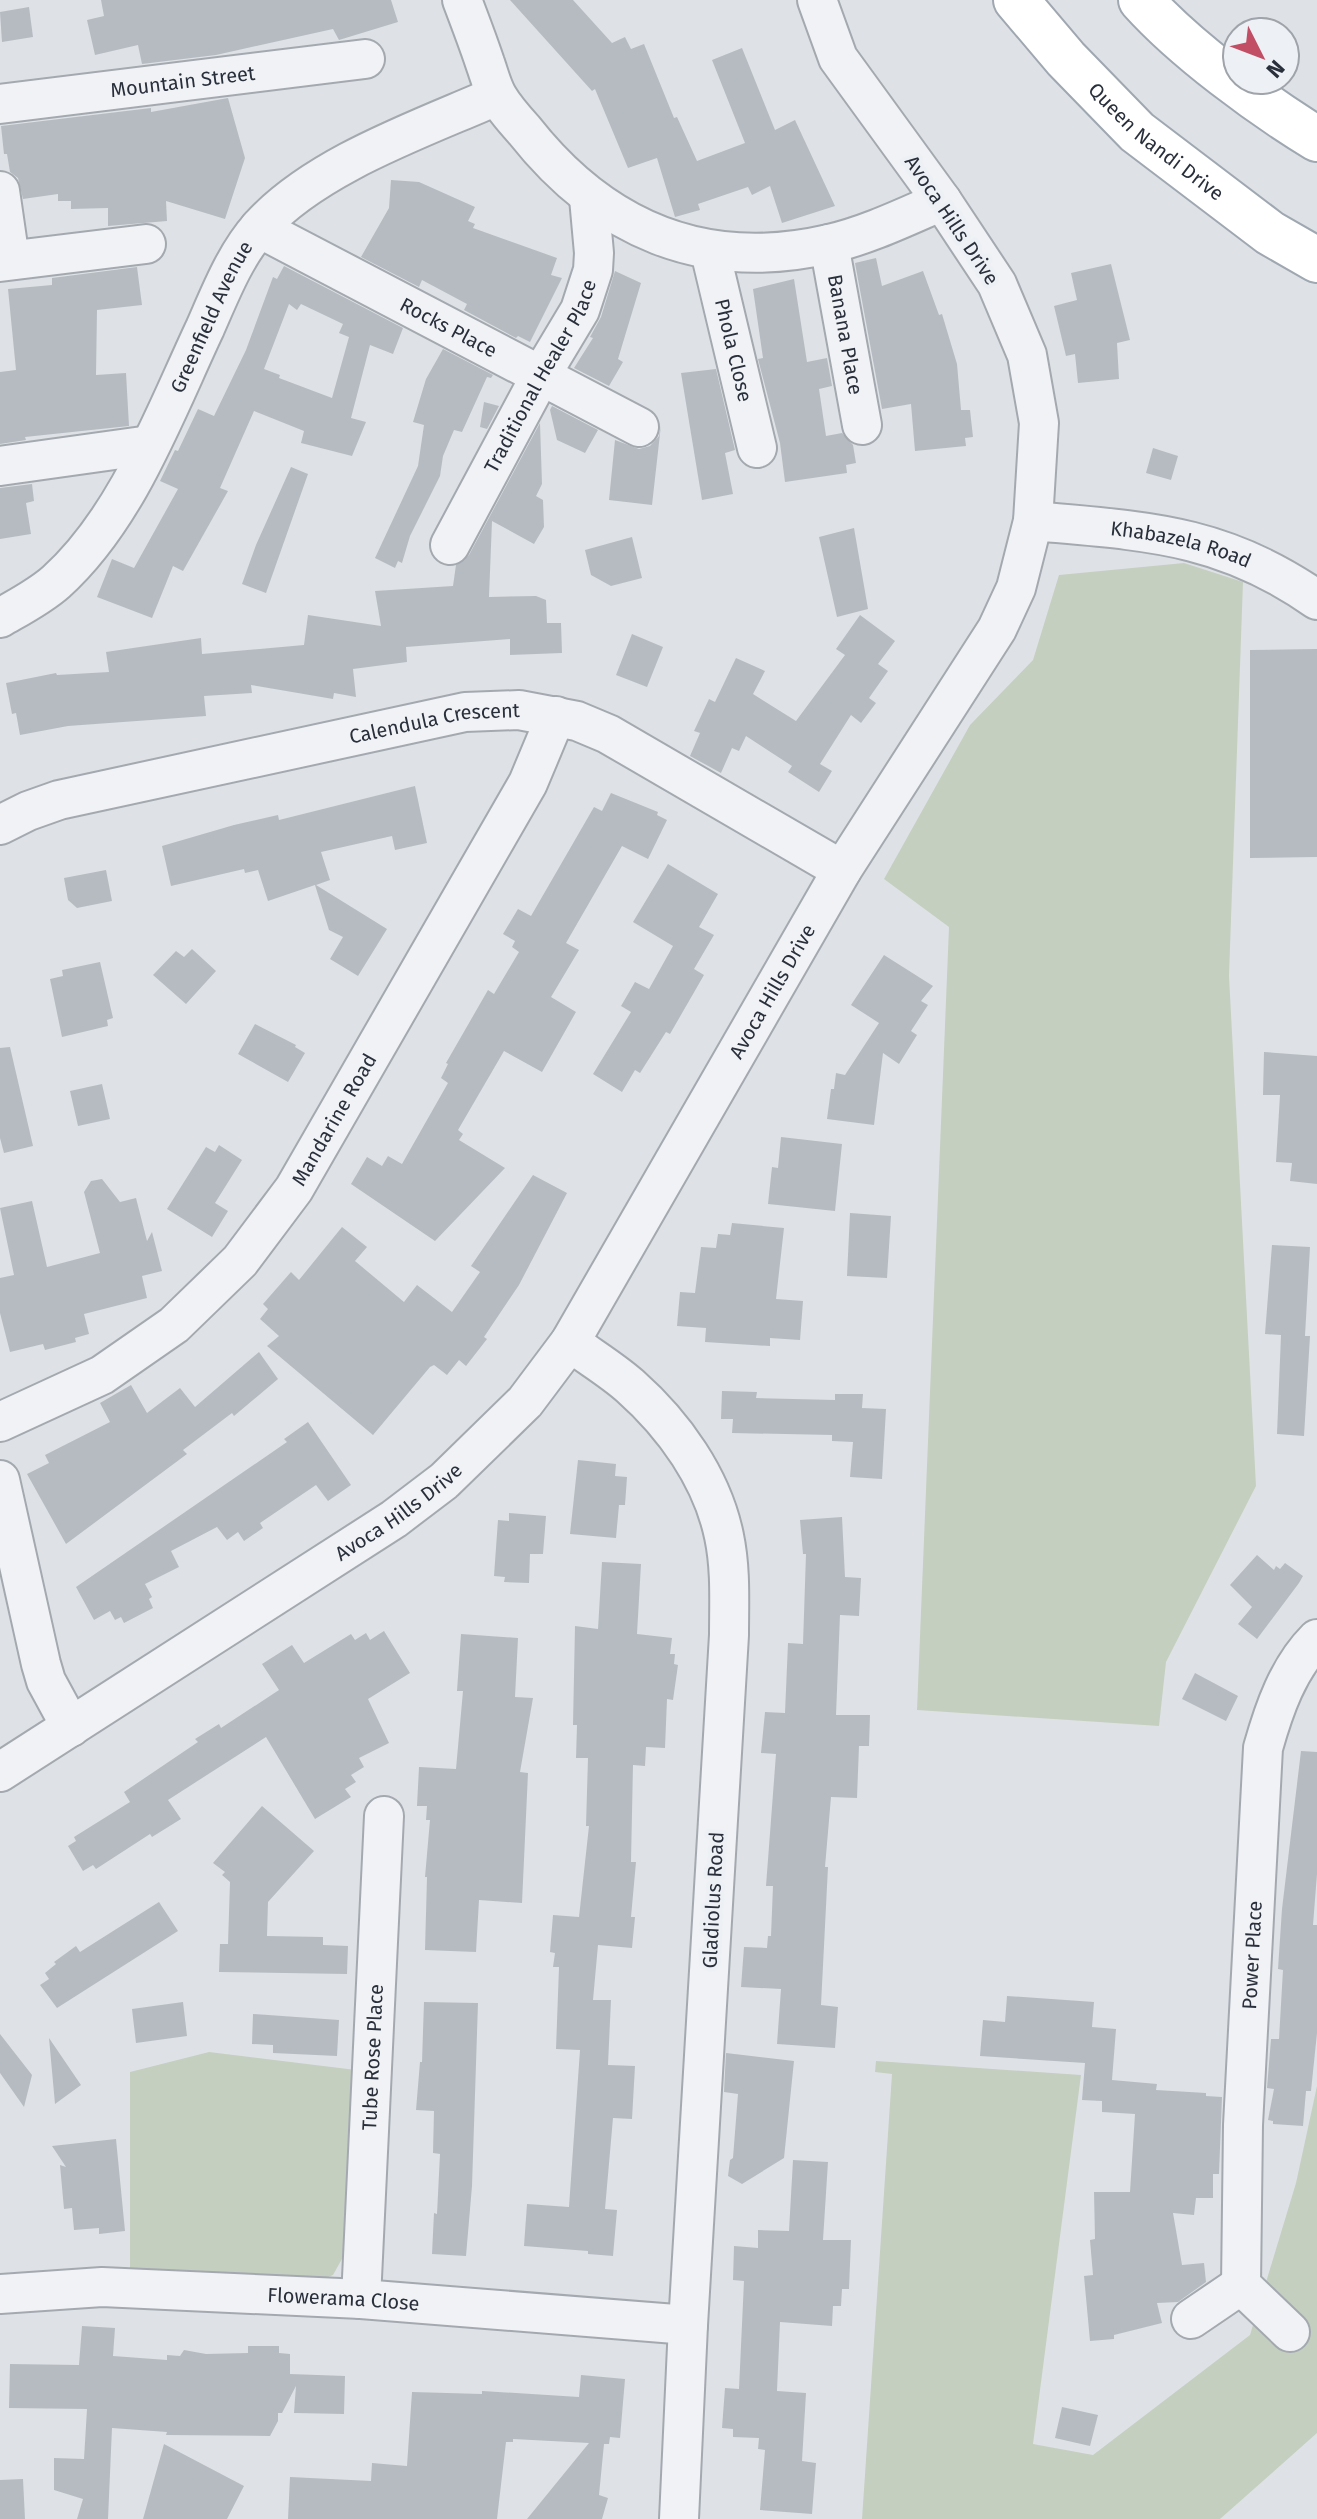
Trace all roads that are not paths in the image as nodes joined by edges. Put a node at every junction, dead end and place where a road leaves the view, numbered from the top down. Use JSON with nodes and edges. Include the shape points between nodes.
{"nodes":[{"id":1,"x":462,"y":0,"type":"edge"},
{"id":2,"x":817,"y":0,"type":"edge"},
{"id":3,"x":1016,"y":0,"type":"edge"},
{"id":4,"x":1141,"y":0,"type":"edge"},
{"id":5,"x":365,"y":59,"type":"dead end"},
{"id":6,"x":496,"y":96,"type":"junction"},
{"id":7,"x":0,"y":104,"type":"edge"},
{"id":8,"x":1317,"y":139,"type":"edge"},
{"id":9,"x":0,"y":191,"type":"edge"},
{"id":10,"x":589,"y":198,"type":"junction"},
{"id":11,"x":942,"y":201,"type":"junction"},
{"id":12,"x":259,"y":228,"type":"junction"},
{"id":13,"x":146,"y":244,"type":"dead end"},
{"id":14,"x":829,"y":244,"type":"junction"},
{"id":15,"x":710,"y":251,"type":"junction"},
{"id":16,"x":1317,"y":260,"type":"edge"},
{"id":17,"x":5,"y":261,"type":"edge"},
{"id":18,"x":541,"y":375,"type":"junction"},
{"id":19,"x":862,"y":425,"type":"dead end"},
{"id":20,"x":639,"y":427,"type":"dead end"},
{"id":21,"x":150,"y":445,"type":"junction"},
{"id":22,"x":757,"y":448,"type":"dead end"},
{"id":23,"x":0,"y":466,"type":"edge"},
{"id":24,"x":1033,"y":521,"type":"junction"},
{"id":25,"x":450,"y":545,"type":"dead end"},
{"id":26,"x":1317,"y":600,"type":"edge"},
{"id":27,"x":0,"y":618,"type":"edge"},
{"id":28,"x":556,"y":716,"type":"junction"},
{"id":29,"x":0,"y":825,"type":"edge"},
{"id":30,"x":842,"y":870,"type":"junction"},
{"id":31,"x":570,"y":1342,"type":"junction"},
{"id":32,"x":0,"y":1422,"type":"edge"},
{"id":33,"x":0,"y":1480,"type":"edge"},
{"id":34,"x":1317,"y":1639,"type":"edge"},
{"id":35,"x":71,"y":1727,"type":"junction"},
{"id":36,"x":0,"y":1772,"type":"edge"},
{"id":37,"x":384,"y":1816,"type":"dead end"},
{"id":38,"x":1241,"y":2285,"type":"junction"},
{"id":39,"x":0,"y":2294,"type":"edge"},
{"id":40,"x":361,"y":2299,"type":"junction"},
{"id":41,"x":1191,"y":2319,"type":"dead end"},
{"id":42,"x":688,"y":2325,"type":"junction"},
{"id":43,"x":1290,"y":2332,"type":"dead end"},
{"id":44,"x":679,"y":2519,"type":"edge"}],
"edges":[{"from":1,"to":6,"type":"street"},
{"from":2,"to":11,"type":"street","name":"Avoca Hills Drive","via":[[838,58]]},
{"from":3,"to":16,"type":"main road","name":"Queen Nandi Drive","via":[[1137,132],[1270,233]]},
{"from":4,"to":8,"type":"main road","via":[[1231,79]]},
{"from":5,"to":7,"type":"street","name":"Mountain Street"},
{"from":6,"to":10,"type":"street","via":[[541,152]]},
{"from":6,"to":12,"type":"street","name":"Greenfield Avenue","via":[[323,177]]},
{"from":9,"to":17,"type":"street"},
{"from":10,"to":15,"type":"street","via":[[631,224]]},
{"from":10,"to":18,"type":"street","name":"Traditional Healer Place","via":[[591,279],[580,310]]},
{"from":11,"to":14,"type":"street"},
{"from":11,"to":24,"type":"street","name":"Avoca Hills Drive","via":[[997,284],[1027,355],[1039,423]]},
{"from":12,"to":18,"type":"street","name":"Rocks Place"},
{"from":12,"to":21,"type":"street","name":"Greenfield Avenue","via":[[230,272]]},
{"from":13,"to":17,"type":"street"},
{"from":14,"to":15,"type":"street","via":[[755,253]]},
{"from":14,"to":19,"type":"street","name":"Banana Place"},
{"from":15,"to":22,"type":"street","name":"Phola Close"},
{"from":18,"to":20,"type":"street","name":"Rocks Place"},
{"from":18,"to":25,"type":"street","name":"Traditional Healer Place"},
{"from":21,"to":23,"type":"street"},
{"from":21,"to":27,"type":"street","name":"Greenfield Avenue","via":[[99,533],[75,563],[54,584]]},
{"from":24,"to":26,"type":"street","name":"Khabazela Road","via":[[1157,533],[1210,545],[1259,564]]},
{"from":24,"to":30,"type":"street","name":"Avoca Hills Drive","via":[[1016,588],[997,629]]},
{"from":28,"to":29,"type":"street","name":"Calendula Crescent","via":[[519,710],[465,712],[59,800]]},
{"from":28,"to":30,"type":"street","name":"Calendula Crescent","via":[[608,734]]},
{"from":28,"to":32,"type":"street","name":"Mandarine Road","via":[[528,783],[294,1189],[240,1261],[174,1325],[102,1375]]},
{"from":30,"to":31,"type":"street","name":"Avoca Hills Drive"},
{"from":31,"to":35,"type":"street","name":"Avoca Hills Drive","via":[[525,1402],[431,1491]]},
{"from":31,"to":42,"type":"street","name":"Gladiolus Road","via":[[630,1386],[666,1422],[697,1466],[725,1537],[730,1575]]},
{"from":33,"to":35,"type":"street","via":[[41,1664]]},
{"from":34,"to":38,"type":"street","name":"Power Place","via":[[1288,1679],[1263,1748],[1243,2125]]},
{"from":35,"to":36,"type":"street","name":"Avoca Hills Drive"},
{"from":37,"to":40,"type":"street","name":"Tube Rose Place"},
{"from":38,"to":41,"type":"street"},
{"from":38,"to":43,"type":"street"},
{"from":39,"to":40,"type":"street","name":"Flowerama Close","via":[[102,2287]]},
{"from":40,"to":42,"type":"street","name":"Flowerama Close"},
{"from":42,"to":44,"type":"street","name":"Gladiolus Road"}]}
